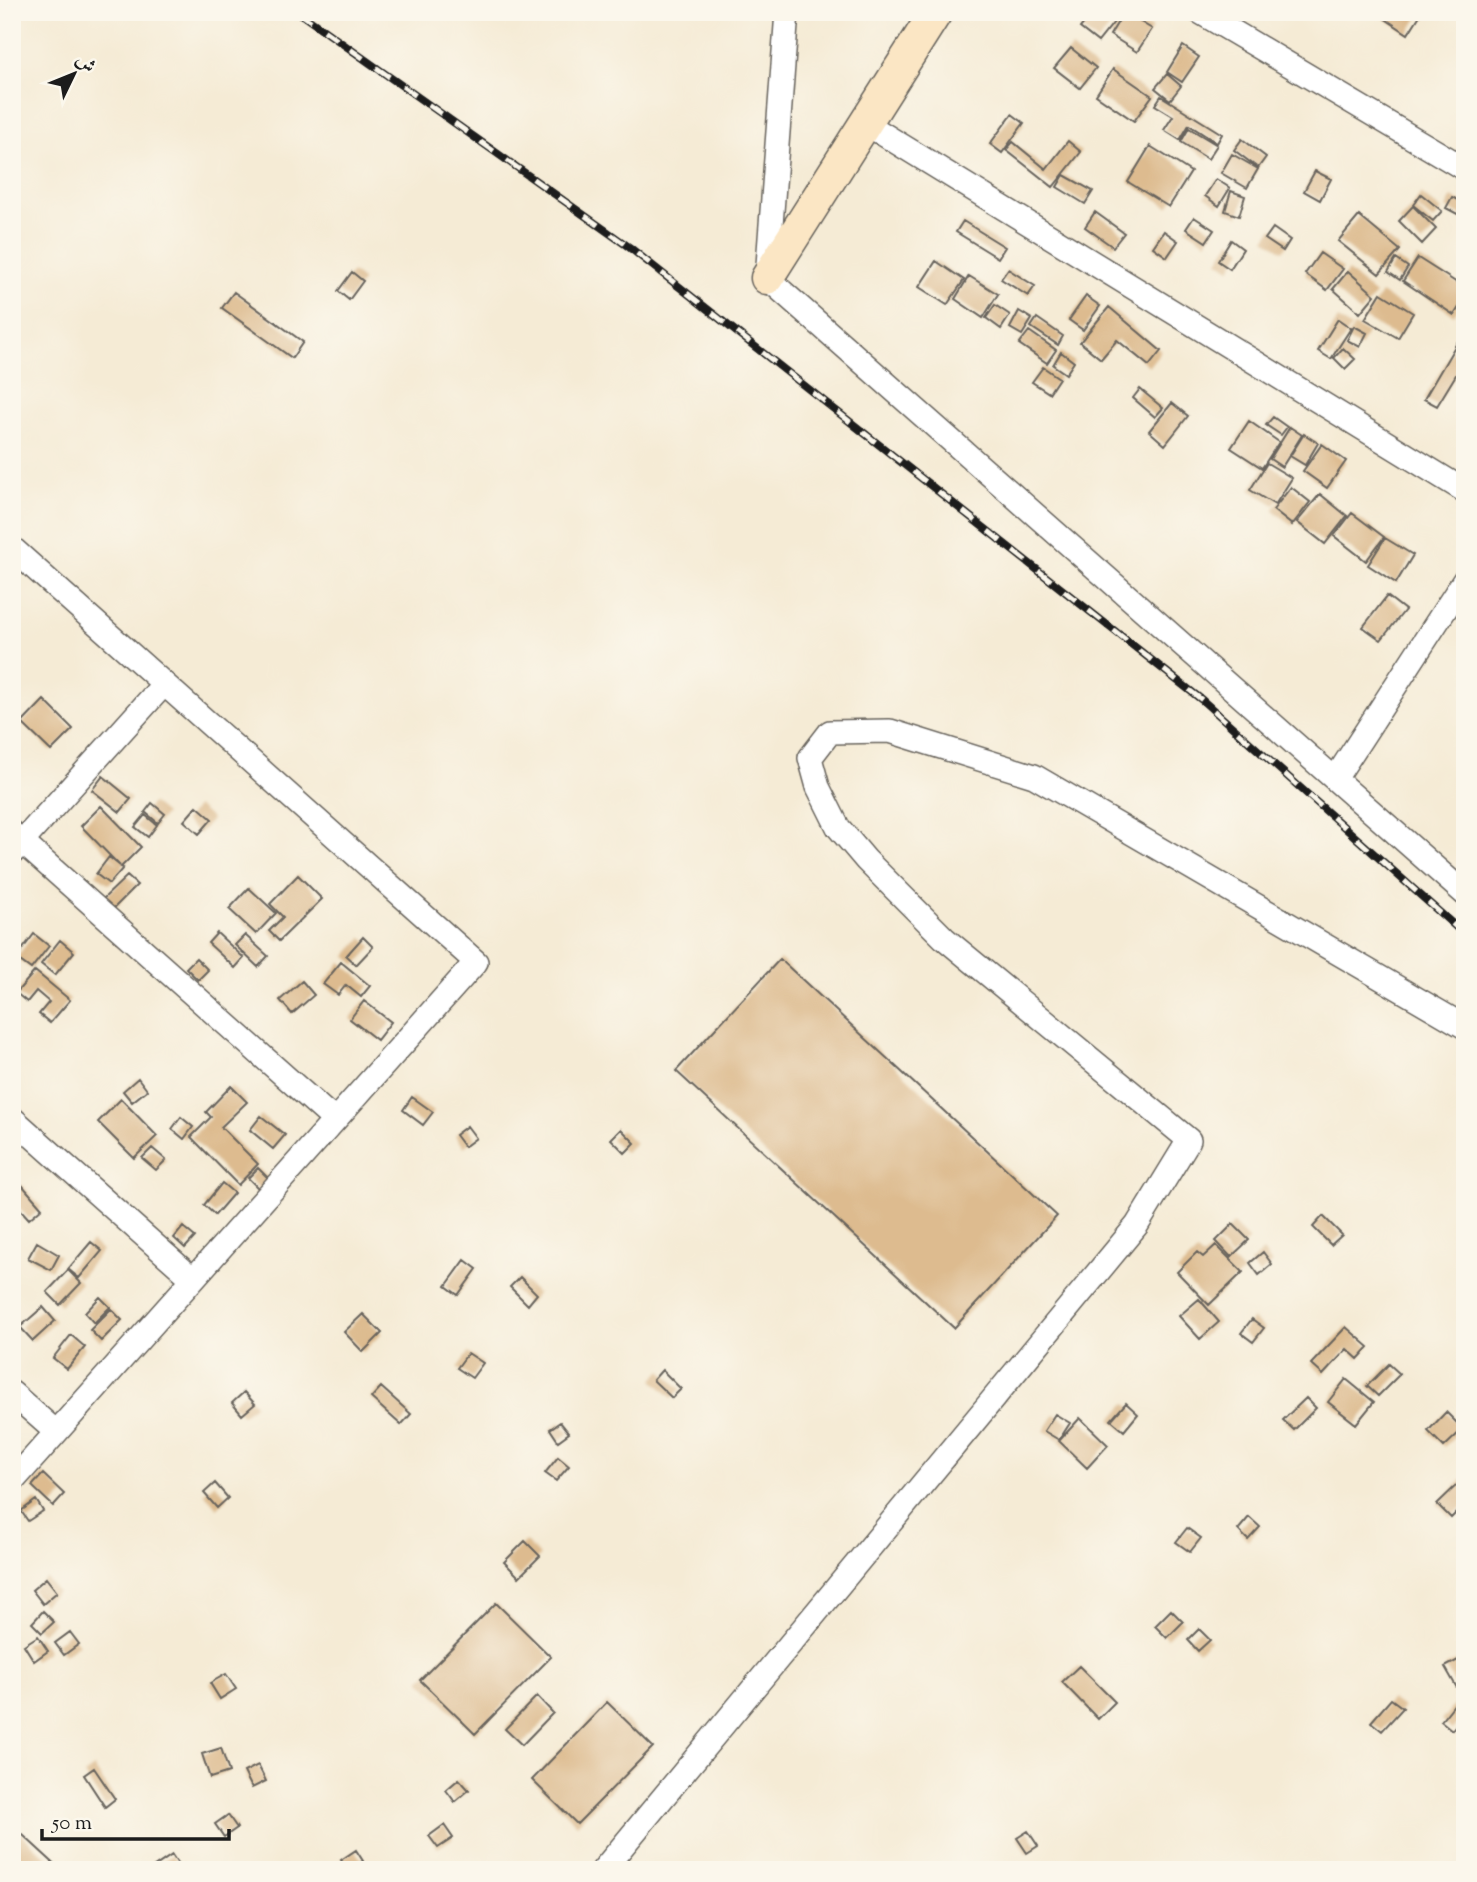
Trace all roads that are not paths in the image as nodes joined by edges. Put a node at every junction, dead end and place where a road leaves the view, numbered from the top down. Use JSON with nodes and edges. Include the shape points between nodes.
{"nodes":[{"id":1,"x":787,"y":12,"type":"edge"},
{"id":2,"x":936,"y":12,"type":"edge"},
{"id":3,"x":1200,"y":12,"type":"edge"},
{"id":4,"x":866,"y":123,"type":"junction"},
{"id":5,"x":1465,"y":169,"type":"edge"},
{"id":6,"x":767,"y":278,"type":"junction"},
{"id":7,"x":1465,"y":491,"type":"edge"},
{"id":8,"x":12,"y":548,"type":"edge"},
{"id":9,"x":1465,"y":579,"type":"edge"},
{"id":10,"x":164,"y":684,"type":"junction"},
{"id":11,"x":1335,"y":779,"type":"junction"},
{"id":12,"x":16,"y":843,"type":"edge"},
{"id":13,"x":1465,"y":894,"type":"edge"},
{"id":14,"x":1465,"y":1027,"type":"edge"},
{"id":15,"x":12,"y":1118,"type":"edge"},
{"id":16,"x":334,"y":1121,"type":"junction"},
{"id":17,"x":193,"y":1279,"type":"junction"},
{"id":18,"x":12,"y":1393,"type":"edge"},
{"id":19,"x":56,"y":1432,"type":"junction"},
{"id":20,"x":12,"y":1482,"type":"edge"},
{"id":21,"x":603,"y":1870,"type":"edge"}],
"edges":[{"from":1,"to":6,"type":"street"},
{"from":2,"to":4,"type":"street"},
{"from":3,"to":5,"type":"street"},
{"from":4,"to":6,"type":"street"},
{"from":4,"to":7,"type":"street"},
{"from":6,"to":11,"type":"street"},
{"from":8,"to":10,"type":"street"},
{"from":9,"to":11,"type":"street"},
{"from":10,"to":12,"type":"street"},
{"from":10,"to":16,"type":"street","via":[[476,962]]},
{"from":11,"to":13,"type":"street"},
{"from":12,"to":16,"type":"street"},
{"from":14,"to":21,"type":"street","via":[[1034,776],[890,731],[830,732],[810,758],[815,778],[838,827],[866,860],[944,938],[1189,1140],[1137,1225]]},
{"from":15,"to":17,"type":"street"},
{"from":16,"to":17,"type":"street"},
{"from":17,"to":19,"type":"street"},
{"from":18,"to":19,"type":"street"},
{"from":19,"to":20,"type":"street"}]}
